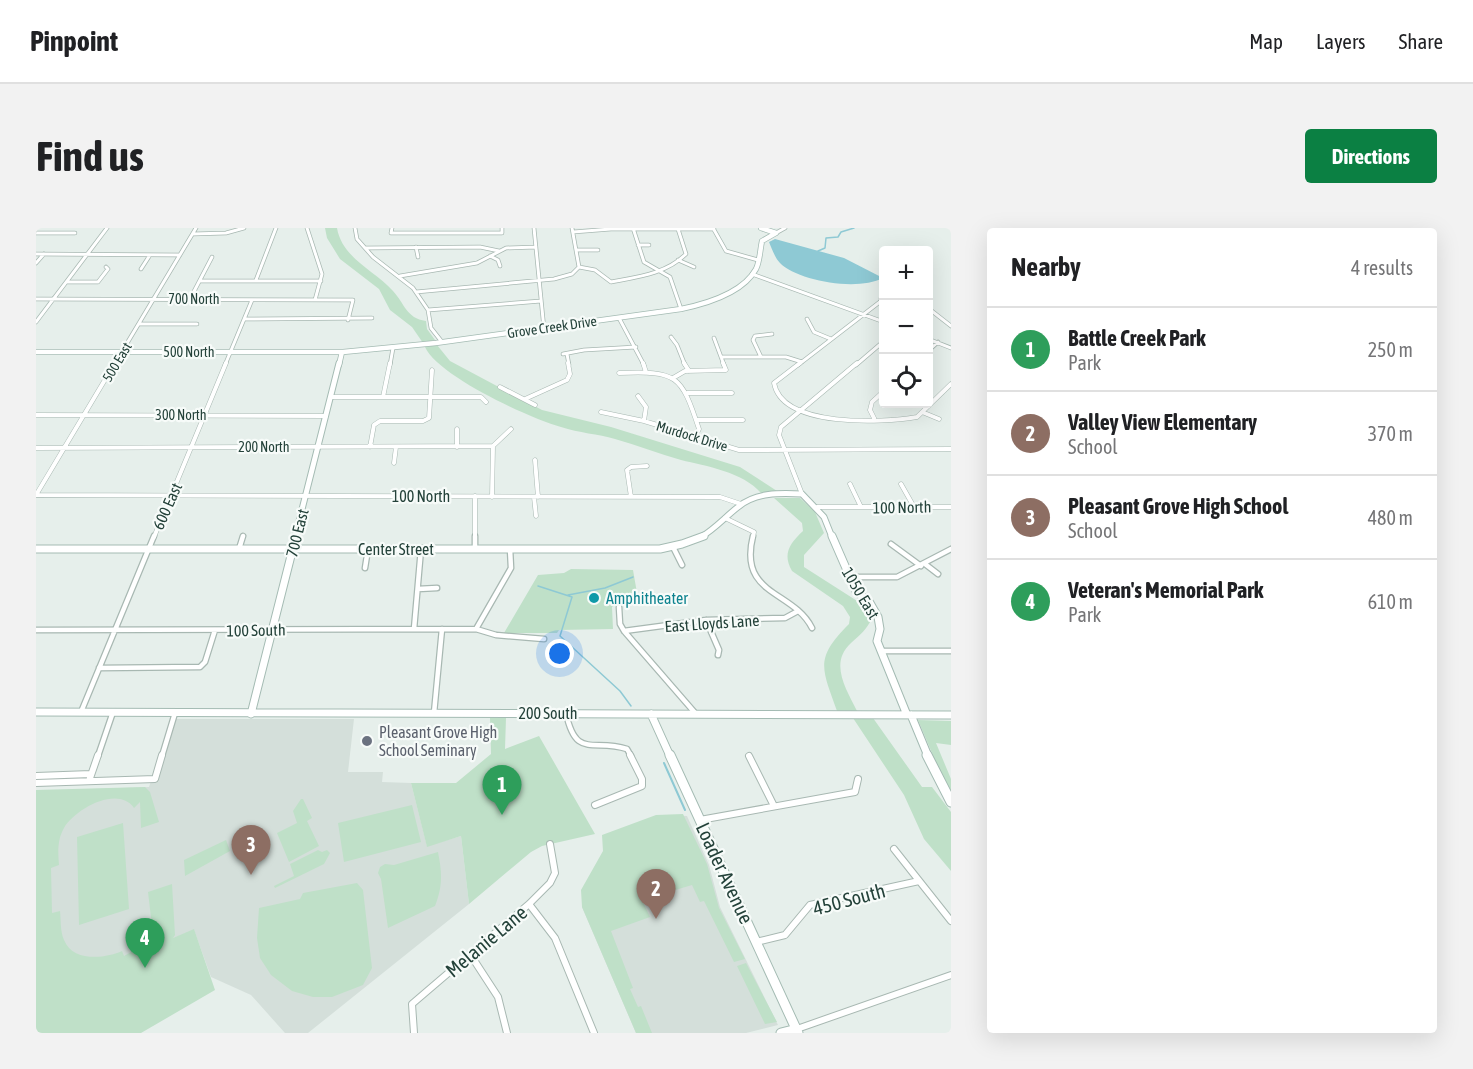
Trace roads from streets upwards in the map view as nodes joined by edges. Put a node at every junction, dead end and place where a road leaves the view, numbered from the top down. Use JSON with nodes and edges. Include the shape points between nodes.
{"nodes":[{"id":1,"x":107,"y":228,"type":"edge"},
{"id":2,"x":196,"y":228,"type":"edge"},
{"id":3,"x":243,"y":228,"type":"edge"},
{"id":4,"x":276,"y":228,"type":"edge"},
{"id":5,"x":307,"y":228,"type":"edge"},
{"id":6,"x":355,"y":228,"type":"edge"},
{"id":7,"x":392,"y":228,"type":"edge"},
{"id":8,"x":502,"y":228,"type":"edge"},
{"id":9,"x":534,"y":228,"type":"edge"},
{"id":10,"x":761,"y":228,"type":"edge"},
{"id":11,"x":766,"y":228,"type":"edge"},
{"id":12,"x":785,"y":228,"type":"edge"},
{"id":13,"x":634,"y":229,"type":"edge"},
{"id":14,"x":678,"y":229,"type":"edge"},
{"id":15,"x":714,"y":229,"type":"edge"},
{"id":16,"x":572,"y":230,"type":"edge"},
{"id":17,"x":36,"y":233,"type":"edge"},
{"id":18,"x":75,"y":233,"type":"dead end"},
{"id":19,"x":776,"y":233,"type":"junction"},
{"id":20,"x":193,"y":234,"type":"junction"},
{"id":21,"x":638,"y":245,"type":"junction"},
{"id":22,"x":650,"y":245,"type":"dead end"},
{"id":23,"x":416,"y":247,"type":"junction"},
{"id":24,"x":536,"y":247,"type":"junction"},
{"id":25,"x":365,"y":248,"type":"junction"},
{"id":26,"x":576,"y":250,"type":"junction"},
{"id":27,"x":598,"y":250,"type":"dead end"},
{"id":28,"x":499,"y":251,"type":"junction"},
{"id":29,"x":36,"y":254,"type":"edge"},
{"id":30,"x":44,"y":254,"type":"junction"},
{"id":31,"x":88,"y":255,"type":"junction"},
{"id":32,"x":150,"y":255,"type":"junction"},
{"id":33,"x":180,"y":255,"type":"junction"},
{"id":34,"x":490,"y":256,"type":"junction"},
{"id":35,"x":212,"y":257,"type":"dead end"},
{"id":36,"x":418,"y":257,"type":"dead end"},
{"id":37,"x":756,"y":260,"type":"junction"},
{"id":38,"x":678,"y":261,"type":"junction"},
{"id":39,"x":36,"y":263,"type":"edge"},
{"id":40,"x":500,"y":266,"type":"dead end"},
{"id":41,"x":106,"y":267,"type":"dead end"},
{"id":42,"x":454,"y":267,"type":"junction"},
{"id":43,"x":579,"y":267,"type":"junction"},
{"id":44,"x":694,"y":267,"type":"dead end"},
{"id":45,"x":141,"y":269,"type":"dead end"},
{"id":46,"x":659,"y":270,"type":"junction"},
{"id":47,"x":457,"y":271,"type":"dead end"},
{"id":48,"x":752,"y":273,"type":"junction"},
{"id":49,"x":400,"y":277,"type":"junction"},
{"id":50,"x":256,"y":280,"type":"junction"},
{"id":51,"x":200,"y":281,"type":"junction"},
{"id":52,"x":321,"y":281,"type":"junction"},
{"id":53,"x":539,"y":281,"type":"junction"},
{"id":54,"x":67,"y":282,"type":"junction"},
{"id":55,"x":416,"y":292,"type":"junction"},
{"id":56,"x":36,"y":299,"type":"edge"},
{"id":57,"x":54,"y":299,"type":"junction"},
{"id":58,"x":154,"y":299,"type":"junction"},
{"id":59,"x":190,"y":299,"type":"junction"},
{"id":60,"x":252,"y":300,"type":"junction"},
{"id":61,"x":315,"y":300,"type":"junction"},
{"id":62,"x":541,"y":301,"type":"junction"},
{"id":63,"x":879,"y":302,"type":"edge"},
{"id":64,"x":681,"y":309,"type":"junction"},
{"id":65,"x":428,"y":310,"type":"junction"},
{"id":66,"x":933,"y":313,"type":"edge"},
{"id":67,"x":862,"y":314,"type":"junction"},
{"id":68,"x":372,"y":318,"type":"dead end"},
{"id":69,"x":619,"y":318,"type":"junction"},
{"id":70,"x":807,"y":319,"type":"dead end"},
{"id":71,"x":245,"y":320,"type":"junction"},
{"id":72,"x":348,"y":320,"type":"junction"},
{"id":73,"x":879,"y":320,"type":"edge"},
{"id":74,"x":36,"y":322,"type":"edge"},
{"id":75,"x":140,"y":324,"type":"junction"},
{"id":76,"x":197,"y":324,"type":"dead end"},
{"id":77,"x":951,"y":326,"type":"edge"},
{"id":78,"x":544,"y":329,"type":"junction"},
{"id":79,"x":772,"y":334,"type":"dead end"},
{"id":80,"x":671,"y":337,"type":"dead end"},
{"id":81,"x":714,"y":338,"type":"dead end"},
{"id":82,"x":831,"y":339,"type":"junction"},
{"id":83,"x":933,"y":340,"type":"edge"},
{"id":84,"x":442,"y":342,"type":"junction"},
{"id":85,"x":938,"y":342,"type":"junction"},
{"id":86,"x":879,"y":345,"type":"edge"},
{"id":87,"x":933,"y":346,"type":"edge"},
{"id":88,"x":636,"y":347,"type":"junction"},
{"id":89,"x":393,"y":348,"type":"junction"},
{"id":90,"x":951,"y":348,"type":"edge"},
{"id":91,"x":36,"y":352,"type":"edge"},
{"id":92,"x":123,"y":352,"type":"junction"},
{"id":93,"x":232,"y":352,"type":"junction"},
{"id":94,"x":342,"y":352,"type":"junction"},
{"id":95,"x":721,"y":357,"type":"junction"},
{"id":96,"x":761,"y":357,"type":"junction"},
{"id":97,"x":802,"y":362,"type":"junction"},
{"id":98,"x":432,"y":370,"type":"dead end"},
{"id":99,"x":689,"y":371,"type":"junction"},
{"id":100,"x":646,"y":372,"type":"junction"},
{"id":101,"x":619,"y":373,"type":"dead end"},
{"id":102,"x":673,"y":378,"type":"junction"},
{"id":103,"x":951,"y":384,"type":"edge"},
{"id":104,"x":500,"y":387,"type":"dead end"},
{"id":105,"x":945,"y":390,"type":"junction"},
{"id":106,"x":687,"y":393,"type":"junction"},
{"id":107,"x":732,"y":393,"type":"dead end"},
{"id":108,"x":951,"y":393,"type":"edge"},
{"id":109,"x":638,"y":396,"type":"dead end"},
{"id":110,"x":879,"y":396,"type":"edge"},
{"id":111,"x":331,"y":397,"type":"junction"},
{"id":112,"x":383,"y":397,"type":"junction"},
{"id":113,"x":430,"y":397,"type":"junction"},
{"id":114,"x":525,"y":399,"type":"junction"},
{"id":115,"x":486,"y":402,"type":"dead end"},
{"id":116,"x":536,"y":405,"type":"dead end"},
{"id":117,"x":800,"y":409,"type":"junction"},
{"id":118,"x":601,"y":412,"type":"dead end"},
{"id":119,"x":922,"y":412,"type":"junction"},
{"id":120,"x":36,"y":415,"type":"edge"},
{"id":121,"x":84,"y":415,"type":"junction"},
{"id":122,"x":206,"y":415,"type":"junction"},
{"id":123,"x":326,"y":416,"type":"junction"},
{"id":124,"x":874,"y":418,"type":"junction"},
{"id":125,"x":939,"y":418,"type":"dead end"},
{"id":126,"x":696,"y":420,"type":"junction"},
{"id":127,"x":743,"y":420,"type":"dead end"},
{"id":128,"x":644,"y":421,"type":"junction"},
{"id":129,"x":457,"y":429,"type":"dead end"},
{"id":130,"x":511,"y":429,"type":"dead end"},
{"id":131,"x":694,"y":438,"type":"junction"},
{"id":132,"x":493,"y":446,"type":"junction"},
{"id":133,"x":65,"y":447,"type":"junction"},
{"id":134,"x":193,"y":447,"type":"junction"},
{"id":135,"x":318,"y":447,"type":"junction"},
{"id":136,"x":370,"y":447,"type":"junction"},
{"id":137,"x":396,"y":447,"type":"junction"},
{"id":138,"x":457,"y":447,"type":"junction"},
{"id":139,"x":36,"y":448,"type":"edge"},
{"id":140,"x":784,"y":449,"type":"junction"},
{"id":141,"x":951,"y":449,"type":"edge"},
{"id":142,"x":535,"y":460,"type":"dead end"},
{"id":143,"x":394,"y":463,"type":"dead end"},
{"id":144,"x":647,"y":466,"type":"dead end"},
{"id":145,"x":850,"y":484,"type":"dead end"},
{"id":146,"x":901,"y":484,"type":"dead end"},
{"id":147,"x":802,"y":494,"type":"junction"},
{"id":148,"x":36,"y":495,"type":"edge"},
{"id":149,"x":171,"y":495,"type":"junction"},
{"id":150,"x":306,"y":496,"type":"junction"},
{"id":151,"x":475,"y":496,"type":"junction"},
{"id":152,"x":631,"y":496,"type":"junction"},
{"id":153,"x":492,"y":497,"type":"junction"},
{"id":154,"x":536,"y":497,"type":"junction"},
{"id":155,"x":741,"y":504,"type":"junction"},
{"id":156,"x":817,"y":507,"type":"junction"},
{"id":157,"x":861,"y":507,"type":"junction"},
{"id":158,"x":914,"y":507,"type":"junction"},
{"id":159,"x":951,"y":507,"type":"edge"},
{"id":160,"x":536,"y":516,"type":"dead end"},
{"id":161,"x":725,"y":518,"type":"junction"},
{"id":162,"x":243,"y":536,"type":"dead end"},
{"id":163,"x":891,"y":544,"type":"dead end"},
{"id":164,"x":673,"y":547,"type":"junction"},
{"id":165,"x":36,"y":549,"type":"edge"},
{"id":166,"x":148,"y":549,"type":"junction"},
{"id":167,"x":239,"y":549,"type":"junction"},
{"id":168,"x":293,"y":549,"type":"junction"},
{"id":169,"x":368,"y":549,"type":"junction"},
{"id":170,"x":421,"y":549,"type":"junction"},
{"id":171,"x":475,"y":549,"type":"junction"},
{"id":172,"x":510,"y":549,"type":"junction"},
{"id":173,"x":951,"y":549,"type":"edge"},
{"id":174,"x":682,"y":565,"type":"dead end"},
{"id":175,"x":923,"y":565,"type":"junction"},
{"id":176,"x":365,"y":568,"type":"dead end"},
{"id":177,"x":938,"y":574,"type":"dead end"},
{"id":178,"x":848,"y":576,"type":"junction"},
{"id":179,"x":437,"y":588,"type":"dead end"},
{"id":180,"x":418,"y":589,"type":"junction"},
{"id":181,"x":619,"y":607,"type":"dead end"},
{"id":182,"x":798,"y":611,"type":"junction"},
{"id":183,"x":706,"y":620,"type":"junction"},
{"id":184,"x":812,"y":628,"type":"dead end"},
{"id":185,"x":414,"y":629,"type":"junction"},
{"id":186,"x":442,"y":629,"type":"junction"},
{"id":187,"x":476,"y":629,"type":"junction"},
{"id":188,"x":36,"y":630,"type":"edge"},
{"id":189,"x":215,"y":630,"type":"junction"},
{"id":190,"x":273,"y":630,"type":"junction"},
{"id":191,"x":114,"y":631,"type":"junction"},
{"id":192,"x":624,"y":631,"type":"junction"},
{"id":193,"x":544,"y":639,"type":"dead end"},
{"id":194,"x":881,"y":651,"type":"junction"},
{"id":195,"x":951,"y":651,"type":"edge"},
{"id":196,"x":718,"y":655,"type":"dead end"},
{"id":197,"x":99,"y":668,"type":"junction"},
{"id":198,"x":36,"y":712,"type":"edge"},
{"id":199,"x":81,"y":712,"type":"junction"},
{"id":200,"x":113,"y":712,"type":"junction"},
{"id":201,"x":174,"y":713,"type":"junction"},
{"id":202,"x":434,"y":713,"type":"junction"},
{"id":203,"x":566,"y":713,"type":"junction"},
{"id":204,"x":251,"y":714,"type":"junction"},
{"id":205,"x":651,"y":714,"type":"junction"},
{"id":206,"x":696,"y":714,"type":"junction"},
{"id":207,"x":909,"y":715,"type":"junction"},
{"id":208,"x":951,"y":715,"type":"edge"},
{"id":209,"x":749,"y":756,"type":"dead end"},
{"id":210,"x":91,"y":774,"type":"junction"},
{"id":211,"x":36,"y":776,"type":"edge"},
{"id":212,"x":858,"y":779,"type":"dead end"},
{"id":213,"x":89,"y":781,"type":"junction"},
{"id":214,"x":36,"y":783,"type":"edge"},
{"id":215,"x":951,"y":802,"type":"edge"},
{"id":216,"x":595,"y":806,"type":"dead end"},
{"id":217,"x":774,"y":807,"type":"junction"},
{"id":218,"x":700,"y":820,"type":"junction"},
{"id":219,"x":550,"y":844,"type":"dead end"},
{"id":220,"x":894,"y":849,"type":"dead end"},
{"id":221,"x":919,"y":881,"type":"junction"},
{"id":222,"x":529,"y":904,"type":"junction"},
{"id":223,"x":951,"y":921,"type":"edge"},
{"id":224,"x":756,"y":942,"type":"junction"},
{"id":225,"x":470,"y":954,"type":"junction"},
{"id":226,"x":951,"y":975,"type":"edge"},
{"id":227,"x":797,"y":1031,"type":"edge"},
{"id":228,"x":414,"y":1033,"type":"edge"},
{"id":229,"x":507,"y":1033,"type":"edge"},
{"id":230,"x":594,"y":1033,"type":"edge"},
{"id":231,"x":781,"y":1033,"type":"edge"}],
"edges":[{"from":1,"to":31,"type":"street"},
{"from":2,"to":20,"type":"street","name":"500 East"},
{"from":3,"to":20,"type":"street","via":[[237,232]]},
{"from":4,"to":50,"type":"street"},
{"from":5,"to":52,"type":"street","via":[[320,265]]},
{"from":6,"to":25,"type":"street"},
{"from":7,"to":8,"type":"street","via":[[391,234],[502,233]]},
{"from":9,"to":24,"type":"street"},
{"from":10,"to":19,"type":"street"},
{"from":11,"to":19,"type":"street"},
{"from":12,"to":19,"type":"street","name":"Grove Creek Drive"},
{"from":13,"to":14,"type":"street"},
{"from":13,"to":16,"type":"street"},
{"from":13,"to":21,"type":"street"},
{"from":14,"to":15,"type":"street"},
{"from":14,"to":38,"type":"street","via":[[686,254]]},
{"from":15,"to":37,"type":"street","via":[[726,251]]},
{"from":16,"to":26,"type":"street"},
{"from":17,"to":18,"type":"street"},
{"from":19,"to":37,"type":"street","name":"Grove Creek Drive","via":[[762,241]]},
{"from":20,"to":33,"type":"street","name":"500 East"},
{"from":21,"to":22,"type":"street"},
{"from":21,"to":46,"type":"street","via":[[644,262]]},
{"from":23,"to":25,"type":"street"},
{"from":23,"to":28,"type":"street","via":[[484,247]]},
{"from":23,"to":36,"type":"street"},
{"from":24,"to":28,"type":"street"},
{"from":24,"to":53,"type":"street"},
{"from":25,"to":49,"type":"street"},
{"from":26,"to":27,"type":"street"},
{"from":26,"to":43,"type":"street"},
{"from":28,"to":34,"type":"street"},
{"from":29,"to":30,"type":"street"},
{"from":30,"to":31,"type":"street"},
{"from":30,"to":39,"type":"street"},
{"from":31,"to":32,"type":"street"},
{"from":31,"to":54,"type":"street"},
{"from":32,"to":33,"type":"street"},
{"from":32,"to":45,"type":"street"},
{"from":33,"to":58,"type":"street","name":"500 East"},
{"from":34,"to":40,"type":"street"},
{"from":34,"to":42,"type":"street"},
{"from":35,"to":51,"type":"street"},
{"from":37,"to":48,"type":"street","name":"Grove Creek Drive","via":[[756,271]]},
{"from":38,"to":44,"type":"street"},
{"from":38,"to":46,"type":"street"},
{"from":41,"to":54,"type":"street","via":[[99,282]]},
{"from":42,"to":47,"type":"street"},
{"from":42,"to":49,"type":"street"},
{"from":43,"to":46,"type":"street","via":[[595,270],[611,282]]},
{"from":43,"to":53,"type":"street","via":[[569,276]]},
{"from":46,"to":64,"type":"street","via":[[670,277]]},
{"from":48,"to":64,"type":"street","name":"Grove Creek Drive","via":[[738,286],[695,307]]},
{"from":48,"to":67,"type":"street"},
{"from":49,"to":55,"type":"street"},
{"from":50,"to":51,"type":"street"},
{"from":50,"to":52,"type":"street"},
{"from":51,"to":59,"type":"street"},
{"from":52,"to":61,"type":"street"},
{"from":53,"to":55,"type":"street"},
{"from":53,"to":62,"type":"street"},
{"from":54,"to":57,"type":"street"},
{"from":55,"to":65,"type":"street"},
{"from":56,"to":57,"type":"street","name":"700 North"},
{"from":57,"to":58,"type":"street","name":"700 North"},
{"from":57,"to":74,"type":"street"},
{"from":58,"to":59,"type":"street","name":"700 North"},
{"from":58,"to":75,"type":"street","name":"500 East"},
{"from":59,"to":60,"type":"street","name":"700 North"},
{"from":60,"to":61,"type":"street","name":"700 North"},
{"from":60,"to":71,"type":"street","name":"600 East"},
{"from":61,"to":72,"type":"street","name":"700 North","via":[[353,300]]},
{"from":62,"to":65,"type":"street"},
{"from":62,"to":78,"type":"street"},
{"from":63,"to":67,"type":"street"},
{"from":64,"to":69,"type":"street","name":"Grove Creek Drive"},
{"from":65,"to":84,"type":"street","via":[[431,328]]},
{"from":66,"to":77,"type":"street"},
{"from":67,"to":73,"type":"street"},
{"from":67,"to":82,"type":"street"},
{"from":68,"to":72,"type":"street"},
{"from":69,"to":78,"type":"street","name":"Grove Creek Drive"},
{"from":69,"to":88,"type":"street"},
{"from":70,"to":82,"type":"street","via":[[814,332]]},
{"from":71,"to":72,"type":"street"},
{"from":71,"to":93,"type":"street","name":"600 East"},
{"from":75,"to":76,"type":"street"},
{"from":75,"to":92,"type":"street","name":"500 East"},
{"from":78,"to":84,"type":"street","name":"Grove Creek Drive"},
{"from":79,"to":96,"type":"street","via":[[755,336],[753,340]]},
{"from":80,"to":99,"type":"street"},
{"from":81,"to":95,"type":"street"},
{"from":82,"to":97,"type":"street"},
{"from":83,"to":85,"type":"street"},
{"from":84,"to":89,"type":"street","name":"Grove Creek Drive"},
{"from":85,"to":87,"type":"street"},
{"from":85,"to":90,"type":"street"},
{"from":86,"to":117,"type":"street"},
{"from":88,"to":100,"type":"street"},
{"from":88,"to":114,"type":"street","via":[[565,354],[570,374],[567,380]]},
{"from":89,"to":94,"type":"street","name":"Grove Creek Drive"},
{"from":89,"to":112,"type":"street"},
{"from":91,"to":92,"type":"street","name":"500 North"},
{"from":92,"to":93,"type":"street","name":"500 North"},
{"from":92,"to":121,"type":"street","name":"500 East"},
{"from":93,"to":94,"type":"street","name":"500 North"},
{"from":93,"to":122,"type":"street","name":"600 East"},
{"from":94,"to":111,"type":"street","name":"700 East"},
{"from":95,"to":96,"type":"street"},
{"from":95,"to":99,"type":"street","via":[[726,370]]},
{"from":96,"to":97,"type":"street","via":[[786,357]]},
{"from":97,"to":117,"type":"street","via":[[773,386],[784,402]]},
{"from":98,"to":113,"type":"street"},
{"from":99,"to":102,"type":"street"},
{"from":100,"to":101,"type":"street"},
{"from":100,"to":102,"type":"street"},
{"from":102,"to":106,"type":"street"},
{"from":103,"to":105,"type":"street"},
{"from":104,"to":114,"type":"street"},
{"from":105,"to":108,"type":"street"},
{"from":105,"to":119,"type":"street"},
{"from":106,"to":107,"type":"street"},
{"from":106,"to":126,"type":"street"},
{"from":109,"to":128,"type":"street","via":[[646,407]]},
{"from":110,"to":124,"type":"street","via":[[870,410]]},
{"from":111,"to":112,"type":"street"},
{"from":111,"to":123,"type":"street","name":"700 East"},
{"from":112,"to":113,"type":"street"},
{"from":113,"to":115,"type":"street","via":[[481,397]]},
{"from":113,"to":136,"type":"street","via":[[429,418],[380,421],[374,425]]},
{"from":114,"to":116,"type":"street"},
{"from":117,"to":124,"type":"street","via":[[826,418]]},
{"from":117,"to":140,"type":"street","via":[[782,427],[779,435]]},
{"from":118,"to":128,"type":"street","name":"Murdock Drive"},
{"from":119,"to":124,"type":"street","via":[[911,418]]},
{"from":119,"to":125,"type":"street"},
{"from":120,"to":121,"type":"street","name":"300 North"},
{"from":121,"to":122,"type":"street","name":"300 North"},
{"from":121,"to":133,"type":"street","name":"500 East"},
{"from":122,"to":123,"type":"street","name":"300 North"},
{"from":122,"to":134,"type":"street","name":"600 East"},
{"from":123,"to":135,"type":"street","name":"700 East"},
{"from":126,"to":127,"type":"street"},
{"from":126,"to":131,"type":"street","via":[[699,429]]},
{"from":128,"to":131,"type":"street","name":"Murdock Drive"},
{"from":129,"to":138,"type":"street"},
{"from":130,"to":132,"type":"street"},
{"from":131,"to":140,"type":"street","name":"Murdock Drive","via":[[739,450]]},
{"from":132,"to":138,"type":"street","name":"200 North"},
{"from":132,"to":153,"type":"street"},
{"from":133,"to":134,"type":"street","name":"200 North"},
{"from":133,"to":139,"type":"street","name":"200 North"},
{"from":133,"to":148,"type":"street","name":"500 East"},
{"from":134,"to":135,"type":"street","name":"200 North"},
{"from":134,"to":149,"type":"street","name":"600 East"},
{"from":135,"to":136,"type":"street","name":"200 North"},
{"from":135,"to":150,"type":"street","name":"700 East"},
{"from":136,"to":137,"type":"street","name":"200 North"},
{"from":137,"to":138,"type":"street","name":"200 North"},
{"from":137,"to":143,"type":"street"},
{"from":140,"to":141,"type":"street","name":"Murdock Drive"},
{"from":140,"to":147,"type":"street"},
{"from":142,"to":154,"type":"street"},
{"from":144,"to":152,"type":"street","via":[[631,466],[627,470]]},
{"from":145,"to":157,"type":"street"},
{"from":146,"to":158,"type":"street"},
{"from":147,"to":155,"type":"street","via":[[763,495]]},
{"from":147,"to":156,"type":"street"},
{"from":148,"to":149,"type":"street","name":"100 North"},
{"from":149,"to":150,"type":"street","name":"100 North"},
{"from":149,"to":166,"type":"street","name":"600 East"},
{"from":150,"to":151,"type":"street","name":"100 North"},
{"from":150,"to":168,"type":"street","name":"700 East"},
{"from":151,"to":153,"type":"street","name":"100 North"},
{"from":151,"to":171,"type":"street"},
{"from":152,"to":154,"type":"street","name":"100 North"},
{"from":152,"to":155,"type":"street","name":"100 North","via":[[720,497]]},
{"from":153,"to":154,"type":"street","name":"100 North"},
{"from":154,"to":160,"type":"street"},
{"from":155,"to":161,"type":"street","name":"Center Street"},
{"from":156,"to":157,"type":"street","name":"100 North"},
{"from":156,"to":178,"type":"street","name":"1050 East"},
{"from":157,"to":158,"type":"street","name":"100 North"},
{"from":158,"to":159,"type":"street","name":"100 North"},
{"from":161,"to":164,"type":"street","name":"Center Street","via":[[699,538]]},
{"from":161,"to":182,"type":"street","via":[[754,532],[748,546],[753,572]]},
{"from":162,"to":167,"type":"street"},
{"from":163,"to":175,"type":"street"},
{"from":164,"to":172,"type":"street","name":"Center Street"},
{"from":164,"to":174,"type":"street"},
{"from":165,"to":166,"type":"street","name":"Center Street"},
{"from":166,"to":167,"type":"street","name":"Center Street"},
{"from":166,"to":191,"type":"street","name":"600 East"},
{"from":167,"to":168,"type":"street","name":"Center Street"},
{"from":168,"to":169,"type":"street","name":"Center Street"},
{"from":168,"to":190,"type":"street","name":"700 East"},
{"from":169,"to":170,"type":"street","name":"Center Street"},
{"from":169,"to":176,"type":"street"},
{"from":170,"to":171,"type":"street","name":"Center Street"},
{"from":170,"to":180,"type":"street"},
{"from":171,"to":172,"type":"street","name":"Center Street"},
{"from":172,"to":187,"type":"street","via":[[511,568]]},
{"from":173,"to":175,"type":"street"},
{"from":175,"to":177,"type":"street"},
{"from":175,"to":178,"type":"street","via":[[897,577]]},
{"from":178,"to":194,"type":"street","name":"1050 East","via":[[878,617],[877,641]]},
{"from":179,"to":180,"type":"street"},
{"from":180,"to":185,"type":"street"},
{"from":181,"to":192,"type":"street"},
{"from":182,"to":183,"type":"street","name":"East Lloyds Lane","via":[[785,618]]},
{"from":182,"to":184,"type":"street","via":[[809,619]]},
{"from":183,"to":192,"type":"street","name":"East Lloyds Lane"},
{"from":183,"to":196,"type":"street"},
{"from":185,"to":186,"type":"street","name":"100 South"},
{"from":185,"to":190,"type":"street","name":"100 South"},
{"from":186,"to":187,"type":"street","name":"100 South"},
{"from":186,"to":202,"type":"street"},
{"from":187,"to":193,"type":"street","name":"100 South","via":[[496,635]]},
{"from":188,"to":191,"type":"street","name":"100 South"},
{"from":189,"to":190,"type":"street","name":"100 South"},
{"from":189,"to":191,"type":"street","name":"100 South"},
{"from":189,"to":197,"type":"street","via":[[204,664],[197,668]]},
{"from":190,"to":204,"type":"street","name":"700 East"},
{"from":191,"to":197,"type":"street","name":"600 East"},
{"from":192,"to":206,"type":"street"},
{"from":194,"to":195,"type":"street"},
{"from":194,"to":207,"type":"street","name":"1050 East"},
{"from":197,"to":199,"type":"street","name":"600 East"},
{"from":198,"to":199,"type":"street","name":"200 South"},
{"from":199,"to":200,"type":"street","name":"200 South"},
{"from":200,"to":201,"type":"street","name":"200 South"},
{"from":200,"to":210,"type":"street"},
{"from":201,"to":204,"type":"street","name":"200 South"},
{"from":201,"to":213,"type":"street","via":[[155,779]]},
{"from":202,"to":203,"type":"street","name":"200 South"},
{"from":202,"to":204,"type":"street","name":"200 South"},
{"from":203,"to":205,"type":"street","name":"200 South"},
{"from":203,"to":216,"type":"street","via":[[579,743],[627,749],[642,779],[640,789]]},
{"from":205,"to":206,"type":"street","name":"200 South"},
{"from":205,"to":218,"type":"street","name":"Loader Avenue"},
{"from":206,"to":207,"type":"street","name":"200 South"},
{"from":207,"to":208,"type":"street","name":"200 South"},
{"from":207,"to":215,"type":"street"},
{"from":209,"to":217,"type":"street"},
{"from":210,"to":211,"type":"street"},
{"from":210,"to":213,"type":"street"},
{"from":212,"to":217,"type":"street","via":[[855,792]]},
{"from":213,"to":214,"type":"street"},
{"from":217,"to":218,"type":"street"},
{"from":218,"to":224,"type":"street","name":"Loader Avenue"},
{"from":219,"to":222,"type":"street","name":"Melanie Lane","via":[[554,878]]},
{"from":220,"to":221,"type":"street"},
{"from":221,"to":223,"type":"street"},
{"from":221,"to":224,"type":"street","name":"450 South","via":[[810,905],[792,932]]},
{"from":222,"to":225,"type":"street","name":"Melanie Lane"},
{"from":222,"to":230,"type":"street","via":[[555,938]]},
{"from":224,"to":227,"type":"street","name":"Loader Avenue"},
{"from":225,"to":228,"type":"street","name":"Melanie Lane","via":[[412,1004]]},
{"from":225,"to":229,"type":"street","via":[[498,997]]},
{"from":226,"to":227,"type":"street"},
{"from":227,"to":231,"type":"street"}]}
